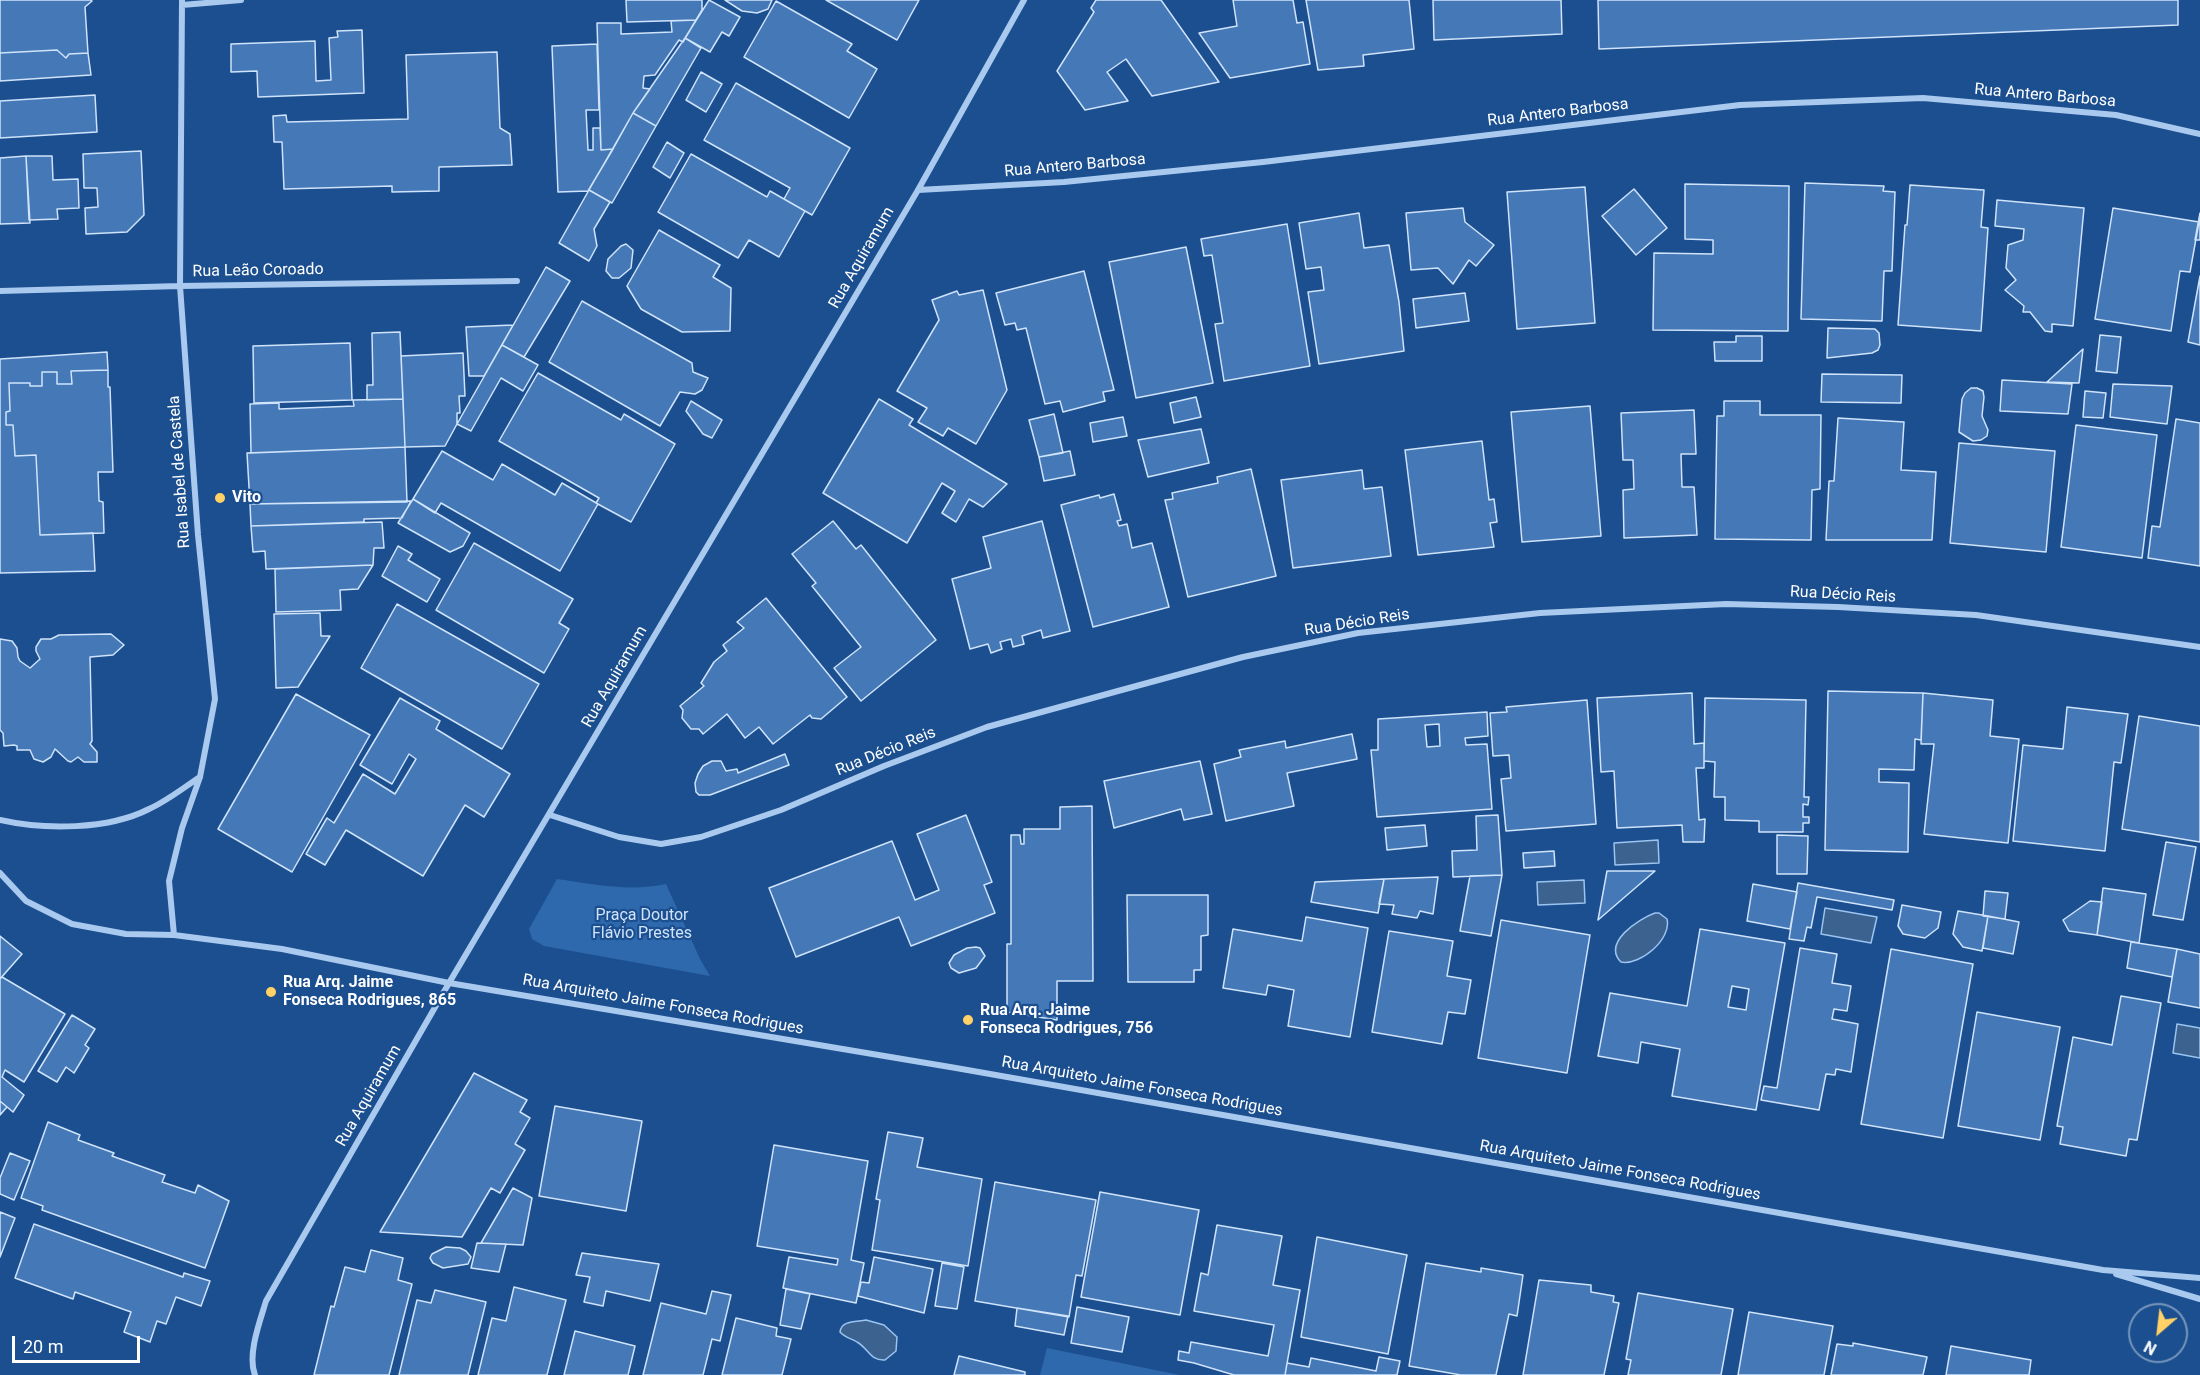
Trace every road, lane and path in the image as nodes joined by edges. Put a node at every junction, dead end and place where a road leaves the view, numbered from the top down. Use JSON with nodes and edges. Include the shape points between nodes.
{"nodes":[{"id":1,"x":241,"y":0,"type":"edge"},
{"id":2,"x":1024,"y":0,"type":"edge"},
{"id":3,"x":182,"y":2,"type":"edge"},
{"id":4,"x":2200,"y":134,"type":"edge"},
{"id":5,"x":918,"y":190,"type":"junction"},
{"id":6,"x":517,"y":281,"type":"dead end"},
{"id":7,"x":180,"y":286,"type":"junction"},
{"id":8,"x":0,"y":291,"type":"edge"},
{"id":9,"x":2200,"y":646,"type":"edge"},
{"id":10,"x":200,"y":777,"type":"junction"},
{"id":11,"x":550,"y":815,"type":"junction"},
{"id":12,"x":0,"y":820,"type":"edge"},
{"id":13,"x":0,"y":873,"type":"edge"},
{"id":14,"x":174,"y":935,"type":"junction"},
{"id":15,"x":449,"y":983,"type":"junction"},
{"id":16,"x":2103,"y":1270,"type":"junction"},
{"id":17,"x":2200,"y":1278,"type":"edge"},
{"id":18,"x":2200,"y":1299,"type":"edge"},
{"id":19,"x":255,"y":1375,"type":"edge"}],
"edges":[{"from":1,"to":3,"type":"street"},
{"from":2,"to":5,"type":"street","name":"Rua Aquiramum"},
{"from":3,"to":7,"type":"street","name":"Rua Isabel de Castela"},
{"from":4,"to":5,"type":"street","name":"Rua Antero Barbosa","via":[[2116,115],[1923,98],[1740,105],[1263,162],[1064,182]]},
{"from":5,"to":11,"type":"street","name":"Rua Aquiramum"},
{"from":6,"to":7,"type":"street","name":"Rua Leão Coroado"},
{"from":7,"to":8,"type":"street","name":"Rua Leão Coroado"},
{"from":7,"to":10,"type":"street","name":"Rua Isabel de Castela","via":[[198,535],[215,699]]},
{"from":9,"to":11,"type":"street","name":"Rua Décio Reis","via":[[1976,615],[1838,607],[1726,604],[1540,613],[1358,633],[1243,657],[987,727],[781,810],[700,837],[661,844],[619,837]]},
{"from":10,"to":12,"type":"street","via":[[149,810],[115,821],[58,828]]},
{"from":10,"to":14,"type":"street","name":"Rua Isabel de Castela","via":[[169,881]]},
{"from":11,"to":15,"type":"street","name":"Rua Aquiramum"},
{"from":13,"to":14,"type":"street","name":"Rua Arquiteto Jaime Fonseca Rodrigues","via":[[26,901],[72,924],[126,934]]},
{"from":14,"to":15,"type":"street","name":"Rua Arquiteto Jaime Fonseca Rodrigues","via":[[282,949]]},
{"from":15,"to":16,"type":"street","name":"Rua Arquiteto Jaime Fonseca Rodrigues"},
{"from":15,"to":19,"type":"street","name":"Rua Aquiramum","via":[[266,1301],[255,1340]]},
{"from":16,"to":17,"type":"street","name":"Rua Arquiteto Jaime Fonseca Rodrigues"},
{"from":16,"to":18,"type":"street","name":"Rua Arquiteto Jaime Fonseca Rodrigues"}]}
